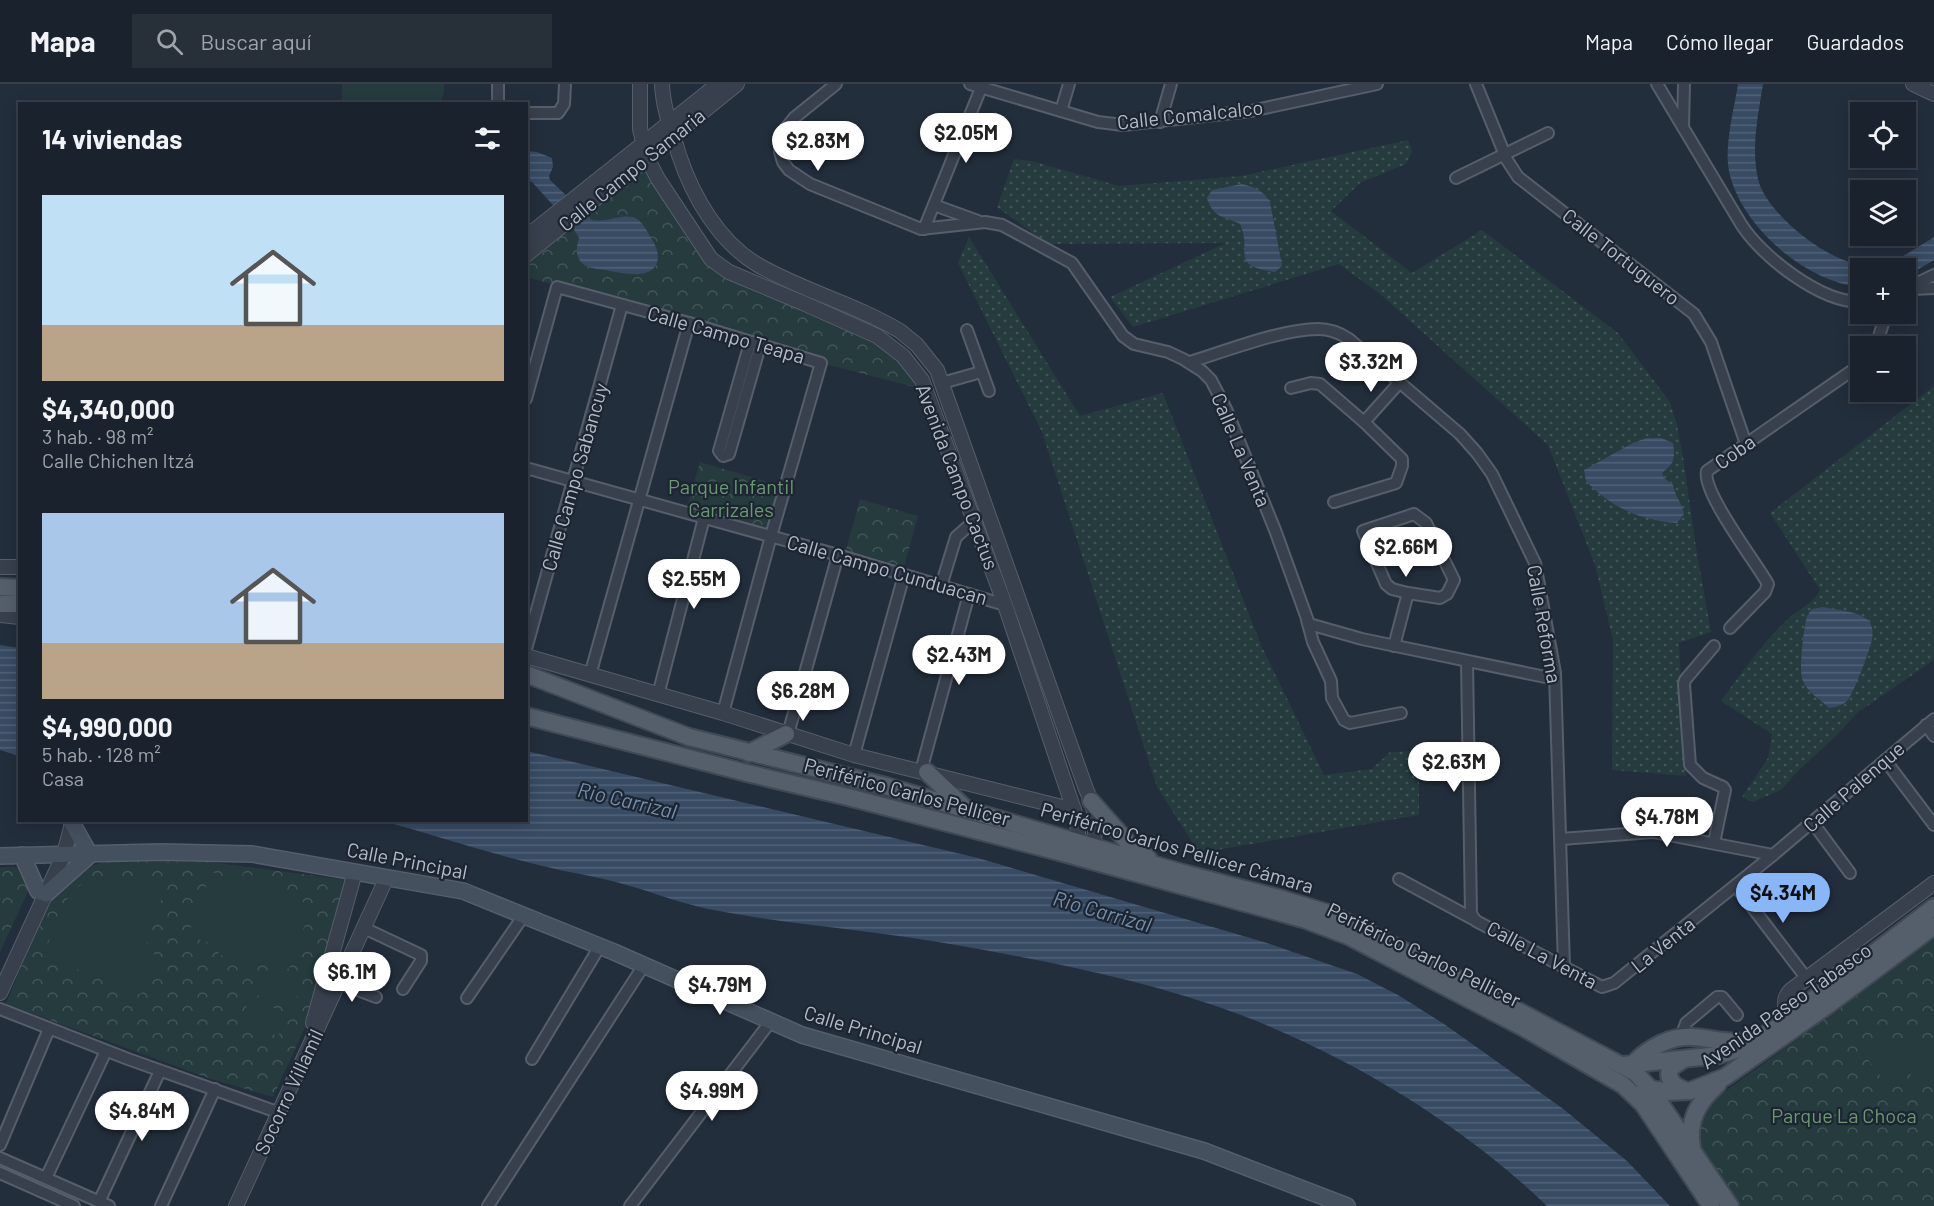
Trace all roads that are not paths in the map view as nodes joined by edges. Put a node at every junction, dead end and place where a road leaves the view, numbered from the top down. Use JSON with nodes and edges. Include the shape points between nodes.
{"nodes":[{"id":1,"x":498,"y":84,"type":"edge"},
{"id":2,"x":565,"y":84,"type":"edge"},
{"id":3,"x":640,"y":84,"type":"edge"},
{"id":4,"x":662,"y":84,"type":"edge"},
{"id":5,"x":718,"y":84,"type":"edge"},
{"id":6,"x":737,"y":84,"type":"edge"},
{"id":7,"x":836,"y":84,"type":"edge"},
{"id":8,"x":970,"y":84,"type":"edge"},
{"id":9,"x":1069,"y":84,"type":"edge"},
{"id":10,"x":1171,"y":84,"type":"edge"},
{"id":11,"x":1377,"y":84,"type":"edge"},
{"id":12,"x":1476,"y":84,"type":"edge"},
{"id":13,"x":1657,"y":84,"type":"edge"},
{"id":14,"x":1684,"y":84,"type":"edge"},
{"id":15,"x":1913,"y":84,"type":"edge"},
{"id":16,"x":981,"y":88,"type":"junction"},
{"id":17,"x":1934,"y":94,"type":"edge"},
{"id":18,"x":498,"y":102,"type":"edge"},
{"id":19,"x":1061,"y":111,"type":"junction"},
{"id":20,"x":528,"y":113,"type":"edge"},
{"id":21,"x":1160,"y":122,"type":"junction"},
{"id":22,"x":1683,"y":128,"type":"junction"},
{"id":23,"x":671,"y":130,"type":"junction"},
{"id":24,"x":1548,"y":133,"type":"dead end"},
{"id":25,"x":645,"y":151,"type":"junction"},
{"id":26,"x":1505,"y":154,"type":"junction"},
{"id":27,"x":1455,"y":178,"type":"dead end"},
{"id":28,"x":934,"y":205,"type":"junction"},
{"id":29,"x":981,"y":222,"type":"junction"},
{"id":30,"x":924,"y":229,"type":"junction"},
{"id":31,"x":528,"y":236,"type":"edge"},
{"id":32,"x":528,"y":253,"type":"edge"},
{"id":33,"x":1934,"y":275,"type":"edge"},
{"id":34,"x":1916,"y":285,"type":"edge"},
{"id":35,"x":1934,"y":288,"type":"edge"},
{"id":36,"x":1916,"y":290,"type":"edge"},
{"id":37,"x":1850,"y":301,"type":"edge"},
{"id":38,"x":622,"y":305,"type":"junction"},
{"id":39,"x":689,"y":323,"type":"junction"},
{"id":40,"x":967,"y":330,"type":"dead end"},
{"id":41,"x":755,"y":344,"type":"junction"},
{"id":42,"x":1190,"y":362,"type":"junction"},
{"id":43,"x":981,"y":372,"type":"junction"},
{"id":44,"x":1850,"y":372,"type":"edge"},
{"id":45,"x":1400,"y":382,"type":"junction"},
{"id":46,"x":942,"y":383,"type":"junction"},
{"id":47,"x":1291,"y":388,"type":"dead end"},
{"id":48,"x":989,"y":391,"type":"dead end"},
{"id":49,"x":528,"y":392,"type":"edge"},
{"id":50,"x":1364,"y":422,"type":"junction"},
{"id":51,"x":1746,"y":444,"type":"junction"},
{"id":52,"x":528,"y":469,"type":"edge"},
{"id":53,"x":574,"y":481,"type":"junction"},
{"id":54,"x":639,"y":499,"type":"junction"},
{"id":55,"x":1334,"y":502,"type":"dead end"},
{"id":56,"x":704,"y":518,"type":"junction"},
{"id":57,"x":973,"y":522,"type":"junction"},
{"id":58,"x":771,"y":536,"type":"junction"},
{"id":59,"x":838,"y":555,"type":"junction"},
{"id":60,"x":0,"y":567,"type":"edge"},
{"id":61,"x":18,"y":567,"type":"edge"},
{"id":62,"x":904,"y":575,"type":"junction"},
{"id":63,"x":941,"y":586,"type":"junction"},
{"id":64,"x":0,"y":587,"type":"edge"},
{"id":65,"x":18,"y":588,"type":"edge"},
{"id":66,"x":1408,"y":593,"type":"junction"},
{"id":67,"x":969,"y":594,"type":"junction"},
{"id":68,"x":0,"y":604,"type":"edge"},
{"id":69,"x":18,"y":604,"type":"edge"},
{"id":70,"x":1005,"y":605,"type":"junction"},
{"id":71,"x":0,"y":615,"type":"edge"},
{"id":72,"x":18,"y":617,"type":"edge"},
{"id":73,"x":1306,"y":620,"type":"junction"},
{"id":74,"x":1730,"y":628,"type":"dead end"},
{"id":75,"x":528,"y":642,"type":"edge"},
{"id":76,"x":1394,"y":646,"type":"junction"},
{"id":77,"x":1714,"y":646,"type":"dead end"},
{"id":78,"x":528,"y":657,"type":"edge"},
{"id":79,"x":1467,"y":661,"type":"junction"},
{"id":80,"x":528,"y":675,"type":"edge"},
{"id":81,"x":590,"y":675,"type":"junction"},
{"id":82,"x":1555,"y":679,"type":"junction"},
{"id":83,"x":658,"y":695,"type":"junction"},
{"id":84,"x":723,"y":713,"type":"junction"},
{"id":85,"x":1401,"y":713,"type":"dead end"},
{"id":86,"x":528,"y":717,"type":"edge"},
{"id":87,"x":1930,"y":722,"type":"edge"},
{"id":88,"x":787,"y":734,"type":"junction"},
{"id":89,"x":1934,"y":736,"type":"edge"},
{"id":90,"x":749,"y":753,"type":"junction"},
{"id":91,"x":854,"y":754,"type":"junction"},
{"id":92,"x":1885,"y":760,"type":"junction"},
{"id":93,"x":924,"y":772,"type":"junction"},
{"id":94,"x":1091,"y":801,"type":"junction"},
{"id":95,"x":1074,"y":810,"type":"junction"},
{"id":96,"x":968,"y":811,"type":"junction"},
{"id":97,"x":70,"y":822,"type":"edge"},
{"id":98,"x":71,"y":822,"type":"edge"},
{"id":99,"x":1813,"y":823,"type":"junction"},
{"id":100,"x":1934,"y":825,"type":"edge"},
{"id":101,"x":1561,"y":839,"type":"junction"},
{"id":102,"x":1714,"y":843,"type":"junction"},
{"id":103,"x":1082,"y":851,"type":"junction"},
{"id":104,"x":59,"y":854,"type":"junction"},
{"id":105,"x":22,"y":855,"type":"junction"},
{"id":106,"x":90,"y":855,"type":"junction"},
{"id":107,"x":1773,"y":855,"type":"junction"},
{"id":108,"x":0,"y":856,"type":"edge"},
{"id":109,"x":1159,"y":866,"type":"junction"},
{"id":110,"x":355,"y":872,"type":"junction"},
{"id":111,"x":1850,"y":873,"type":"dead end"},
{"id":112,"x":386,"y":879,"type":"junction"},
{"id":113,"x":1399,"y":879,"type":"dead end"},
{"id":114,"x":1934,"y":883,"type":"edge"},
{"id":115,"x":1736,"y":886,"type":"junction"},
{"id":116,"x":42,"y":892,"type":"junction"},
{"id":117,"x":1934,"y":907,"type":"edge"},
{"id":118,"x":524,"y":915,"type":"junction"},
{"id":119,"x":1476,"y":921,"type":"junction"},
{"id":120,"x":1934,"y":926,"type":"edge"},
{"id":121,"x":364,"y":928,"type":"junction"},
{"id":122,"x":600,"y":946,"type":"junction"},
{"id":123,"x":644,"y":965,"type":"junction"},
{"id":124,"x":1564,"y":967,"type":"junction"},
{"id":125,"x":0,"y":973,"type":"edge"},
{"id":126,"x":1806,"y":979,"type":"junction"},
{"id":127,"x":340,"y":983,"type":"junction"},
{"id":128,"x":1607,"y":987,"type":"joint"},
{"id":129,"x":403,"y":989,"type":"dead end"},
{"id":130,"x":0,"y":993,"type":"edge"},
{"id":131,"x":376,"y":998,"type":"dead end"},
{"id":132,"x":467,"y":998,"type":"dead end"},
{"id":133,"x":0,"y":1009,"type":"edge"},
{"id":134,"x":1737,"y":1015,"type":"dead end"},
{"id":135,"x":1790,"y":1017,"type":"junction"},
{"id":136,"x":771,"y":1021,"type":"junction"},
{"id":137,"x":49,"y":1029,"type":"junction"},
{"id":138,"x":1680,"y":1037,"type":"junction"},
{"id":139,"x":1761,"y":1038,"type":"junction"},
{"id":140,"x":106,"y":1051,"type":"junction"},
{"id":141,"x":532,"y":1059,"type":"dead end"},
{"id":142,"x":1683,"y":1059,"type":"junction"},
{"id":143,"x":160,"y":1071,"type":"junction"},
{"id":144,"x":1637,"y":1076,"type":"junction"},
{"id":145,"x":1725,"y":1077,"type":"junction"},
{"id":146,"x":215,"y":1089,"type":"junction"},
{"id":147,"x":1690,"y":1091,"type":"junction"},
{"id":148,"x":276,"y":1112,"type":"junction"},
{"id":149,"x":0,"y":1145,"type":"edge"},
{"id":150,"x":1692,"y":1150,"type":"junction"},
{"id":151,"x":0,"y":1158,"type":"edge"},
{"id":152,"x":0,"y":1173,"type":"edge"},
{"id":153,"x":45,"y":1178,"type":"junction"},
{"id":154,"x":104,"y":1204,"type":"edge"},
{"id":155,"x":74,"y":1206,"type":"edge"},
{"id":156,"x":162,"y":1206,"type":"edge"},
{"id":157,"x":230,"y":1206,"type":"edge"},
{"id":158,"x":237,"y":1206,"type":"edge"},
{"id":159,"x":488,"y":1206,"type":"edge"},
{"id":160,"x":630,"y":1206,"type":"edge"},
{"id":161,"x":1347,"y":1206,"type":"edge"},
{"id":162,"x":1711,"y":1206,"type":"edge"},
{"id":163,"x":1730,"y":1206,"type":"edge"}],
"edges":[{"from":1,"to":18,"type":"street"},
{"from":2,"to":20,"type":"street","via":[[565,99],[558,113]]},
{"from":3,"to":25,"type":"street","name":"Avenida Campo Cactus"},
{"from":4,"to":23,"type":"street"},
{"from":5,"to":23,"type":"street","name":"Calle Campo Samaria"},
{"from":6,"to":23,"type":"street","name":"Calle Campo Samaria"},
{"from":7,"to":30,"type":"street","name":"Calle La Venta","via":[[787,126],[780,144],[785,165],[810,184]]},
{"from":8,"to":16,"type":"street","name":"Calle Comalcalco"},
{"from":9,"to":19,"type":"street"},
{"from":10,"to":21,"type":"street"},
{"from":11,"to":21,"type":"street","name":"Calle Comalcalco","via":[[1251,111]]},
{"from":12,"to":26,"type":"street","name":"Calle Tortuguero"},
{"from":13,"to":22,"type":"street"},
{"from":14,"to":22,"type":"street"},
{"from":15,"to":17,"type":"street"},
{"from":16,"to":19,"type":"street","name":"Calle Comalcalco"},
{"from":16,"to":28,"type":"street"},
{"from":19,"to":21,"type":"street","name":"Calle Comalcalco","via":[[1105,124]]},
{"from":22,"to":37,"type":"street","via":[[1756,244],[1813,288]]},
{"from":23,"to":25,"type":"street","name":"Calle Campo Samaria"},
{"from":23,"to":46,"type":"street","via":[[693,191],[741,253],[759,266],[900,331],[933,364]]},
{"from":24,"to":26,"type":"street"},
{"from":25,"to":31,"type":"street","name":"Calle Campo Samaria"},
{"from":25,"to":32,"type":"street","name":"Calle Campo Samaria"},
{"from":25,"to":57,"type":"street","name":"Avenida Campo Cactus","via":[[716,264],[866,331],[911,364],[926,390]]},
{"from":26,"to":27,"type":"street"},
{"from":26,"to":51,"type":"street","name":"Calle Tortuguero","via":[[1522,181],[1694,314],[1711,342]]},
{"from":28,"to":29,"type":"street"},
{"from":28,"to":30,"type":"street"},
{"from":29,"to":30,"type":"street","name":"Calle La Venta"},
{"from":29,"to":42,"type":"street","name":"Calle La Venta","via":[[1002,225],[1068,260],[1123,336],[1134,344]]},
{"from":33,"to":34,"type":"street"},
{"from":35,"to":36,"type":"street"},
{"from":38,"to":39,"type":"street","name":"Calle Campo Teapa"},
{"from":38,"to":49,"type":"street","name":"Calle Campo Teapa","via":[[557,287]]},
{"from":38,"to":53,"type":"street","name":"Calle Campo Sabancuy"},
{"from":39,"to":41,"type":"street","name":"Calle Campo Teapa"},
{"from":39,"to":54,"type":"street"},
{"from":40,"to":43,"type":"street"},
{"from":41,"to":41,"type":"street","via":[[719,451],[723,456],[729,454]]},
{"from":41,"to":58,"type":"street","name":"Calle Campo Teapa","via":[[821,363]]},
{"from":42,"to":45,"type":"street","name":"Calle Reforma","via":[[1294,331],[1324,329],[1349,339]]},
{"from":42,"to":73,"type":"street","name":"Calle La Venta","via":[[1211,381],[1226,409]]},
{"from":43,"to":46,"type":"street"},
{"from":43,"to":48,"type":"street"},
{"from":44,"to":51,"type":"street","name":"Coba"},
{"from":45,"to":50,"type":"street"},
{"from":45,"to":82,"type":"street","name":"Calle Reforma","via":[[1460,434],[1491,474],[1535,563]]},
{"from":46,"to":94,"type":"street"},
{"from":47,"to":50,"type":"street","via":[[1320,384]]},
{"from":50,"to":55,"type":"street","via":[[1402,459],[1398,480]]},
{"from":51,"to":74,"type":"street","name":"Coba","via":[[1706,476],[1720,508],[1768,584]]},
{"from":52,"to":53,"type":"street","name":"Calle Campo Cunduacan"},
{"from":53,"to":54,"type":"street","name":"Calle Campo Cunduacan"},
{"from":53,"to":75,"type":"street","name":"Calle Campo Sabancuy"},
{"from":54,"to":56,"type":"street","name":"Calle Campo Cunduacan"},
{"from":54,"to":81,"type":"street"},
{"from":56,"to":58,"type":"street","name":"Calle Campo Cunduacan"},
{"from":56,"to":83,"type":"street"},
{"from":57,"to":63,"type":"street","via":[[956,537]]},
{"from":57,"to":70,"type":"street","name":"Avenida Campo Cactus"},
{"from":58,"to":59,"type":"street","name":"Calle Campo Cunduacan"},
{"from":58,"to":84,"type":"street","name":"Calle Campo Teapa"},
{"from":59,"to":62,"type":"street","name":"Calle Campo Cunduacan"},
{"from":59,"to":88,"type":"street"},
{"from":60,"to":61,"type":"street"},
{"from":62,"to":63,"type":"street","name":"Calle Campo Cunduacan"},
{"from":62,"to":91,"type":"street"},
{"from":63,"to":67,"type":"street","name":"Calle Campo Cunduacan"},
{"from":64,"to":65,"type":"main road"},
{"from":66,"to":66,"type":"street","via":[[1386,584],[1363,531],[1414,514],[1423,518],[1454,580],[1448,594],[1440,598]]},
{"from":66,"to":76,"type":"street"},
{"from":67,"to":70,"type":"street","name":"Calle Campo Cunduacan"},
{"from":67,"to":93,"type":"street"},
{"from":68,"to":69,"type":"main road"},
{"from":70,"to":95,"type":"street","name":"Avenida Campo Cactus"},
{"from":71,"to":72,"type":"street"},
{"from":73,"to":76,"type":"street","via":[[1314,626]]},
{"from":73,"to":85,"type":"street","name":"Calle La Venta","via":[[1331,681],[1332,698],[1344,720],[1350,723]]},
{"from":76,"to":79,"type":"street"},
{"from":77,"to":102,"type":"street","via":[[1684,684],[1690,765],[1696,773],[1725,790]]},
{"from":78,"to":81,"type":"street"},
{"from":79,"to":82,"type":"street"},
{"from":79,"to":119,"type":"street","name":"Calle La Venta","via":[[1470,911]]},
{"from":80,"to":90,"type":"main road","name":"Periférico Carlos Pellicer Cámara","via":[[670,731]]},
{"from":81,"to":83,"type":"street"},
{"from":82,"to":101,"type":"street","name":"Calle Reforma"},
{"from":83,"to":84,"type":"street"},
{"from":84,"to":88,"type":"street"},
{"from":86,"to":103,"type":"main road","name":"Periférico Carlos Pellicer"},
{"from":87,"to":89,"type":"street"},
{"from":87,"to":92,"type":"street","name":"Calle Palenque"},
{"from":88,"to":90,"type":"main road"},
{"from":88,"to":91,"type":"street"},
{"from":90,"to":96,"type":"main road","name":"Periférico Carlos Pellicer Cámara","via":[[886,786]]},
{"from":91,"to":93,"type":"street"},
{"from":92,"to":99,"type":"street","name":"Calle Palenque"},
{"from":92,"to":100,"type":"street"},
{"from":93,"to":95,"type":"street"},
{"from":93,"to":96,"type":"main road"},
{"from":94,"to":103,"type":"street","via":[[1097,819]]},
{"from":94,"to":109,"type":"main road","via":[[1129,844]]},
{"from":95,"to":103,"type":"street","name":"Avenida Campo Cactus"},
{"from":96,"to":103,"type":"main road","name":"Periférico Carlos Pellicer Cámara"},
{"from":97,"to":104,"type":"street"},
{"from":98,"to":106,"type":"main road"},
{"from":99,"to":107,"type":"street","name":"Calle Palenque"},
{"from":99,"to":111,"type":"street"},
{"from":101,"to":102,"type":"street","via":[[1653,832]]},
{"from":101,"to":124,"type":"street","name":"Calle Reforma"},
{"from":102,"to":107,"type":"street"},
{"from":103,"to":109,"type":"main road","name":"Periférico Carlos Pellicer Cámara"},
{"from":103,"to":144,"type":"main road","name":"Periférico Carlos Pellicer","via":[[1348,936],[1623,1084]]},
{"from":104,"to":105,"type":"main road","name":"Calle Principal"},
{"from":104,"to":106,"type":"main road","name":"Calle Principal"},
{"from":104,"to":116,"type":"street"},
{"from":105,"to":108,"type":"main road","name":"Calle Principal"},
{"from":105,"to":116,"type":"main road"},
{"from":106,"to":110,"type":"main road","name":"Calle Principal","via":[[252,854]]},
{"from":106,"to":116,"type":"main road"},
{"from":107,"to":115,"type":"street","name":"La Venta"},
{"from":109,"to":144,"type":"main road","name":"Periférico Carlos Pellicer Cámara","via":[[1328,914]]},
{"from":110,"to":112,"type":"main road","name":"Calle Principal"},
{"from":110,"to":148,"type":"street","name":"Socorro Villamil","via":[[315,1019]]},
{"from":112,"to":118,"type":"main road","name":"Calle Principal","via":[[440,885]]},
{"from":112,"to":121,"type":"street","name":"Socorro Villamil"},
{"from":113,"to":119,"type":"street","name":"Calle La Venta"},
{"from":114,"to":126,"type":"street","name":"Avenida Paseo Tabasco"},
{"from":115,"to":126,"type":"street"},
{"from":115,"to":128,"type":"street","name":"La Venta"},
{"from":116,"to":125,"type":"street"},
{"from":116,"to":130,"type":"street"},
{"from":117,"to":135,"type":"main road","name":"Avenida Paseo Tabasco"},
{"from":118,"to":122,"type":"main road","name":"Calle Principal"},
{"from":118,"to":132,"type":"street"},
{"from":119,"to":124,"type":"street","name":"Calle La Venta"},
{"from":120,"to":145,"type":"main road","name":"Avenida Paseo Tabasco"},
{"from":121,"to":127,"type":"street","name":"Socorro Villamil"},
{"from":121,"to":129,"type":"street","via":[[421,955],[421,962]]},
{"from":122,"to":123,"type":"main road","name":"Calle Principal"},
{"from":122,"to":141,"type":"street"},
{"from":123,"to":136,"type":"main road","name":"Calle Principal"},
{"from":123,"to":159,"type":"street"},
{"from":124,"to":128,"type":"street","name":"Calle La Venta"},
{"from":126,"to":135,"type":"street","name":"Avenida Paseo Tabasco","via":[[1787,995],[1785,1007]]},
{"from":127,"to":131,"type":"street"},
{"from":127,"to":148,"type":"street","name":"Socorro Villamil"},
{"from":133,"to":137,"type":"street"},
{"from":134,"to":138,"type":"street","via":[[1717,996],[1686,1023]]},
{"from":135,"to":139,"type":"main road","name":"Avenida Paseo Tabasco"},
{"from":136,"to":160,"type":"street"},
{"from":136,"to":161,"type":"main road","name":"Calle Principal","via":[[802,1035],[1204,1151]]},
{"from":137,"to":140,"type":"street"},
{"from":137,"to":149,"type":"street"},
{"from":138,"to":139,"type":"main road","via":[[1734,1043]]},
{"from":138,"to":144,"type":"main road","via":[[1647,1051]]},
{"from":139,"to":142,"type":"main road","name":"Avenida Paseo Tabasco","via":[[1731,1053]]},
{"from":140,"to":143,"type":"street"},
{"from":140,"to":153,"type":"street"},
{"from":142,"to":144,"type":"main road","name":"Avenida Paseo Tabasco"},
{"from":142,"to":147,"type":"main road","via":[[1673,1065],[1669,1076],[1673,1084]]},
{"from":143,"to":146,"type":"street"},
{"from":143,"to":154,"type":"street"},
{"from":144,"to":147,"type":"main road","name":"Avenida Paseo Tabasco","via":[[1679,1092]]},
{"from":144,"to":150,"type":"main road","name":"Periférico Carlos Pellicer Cámara"},
{"from":144,"to":162,"type":"main road","name":"Periférico Carlos Pellicer"},
{"from":145,"to":147,"type":"main road","name":"Avenida Paseo Tabasco"},
{"from":145,"to":150,"type":"main road","via":[[1693,1116]]},
{"from":146,"to":148,"type":"street"},
{"from":146,"to":156,"type":"street"},
{"from":148,"to":157,"type":"street","name":"Socorro Villamil"},
{"from":148,"to":158,"type":"street","name":"Socorro Villamil"},
{"from":150,"to":163,"type":"main road","name":"Periférico Carlos Pellicer Cámara"},
{"from":151,"to":153,"type":"street"},
{"from":152,"to":155,"type":"street"},
{"from":153,"to":154,"type":"street"}]}
